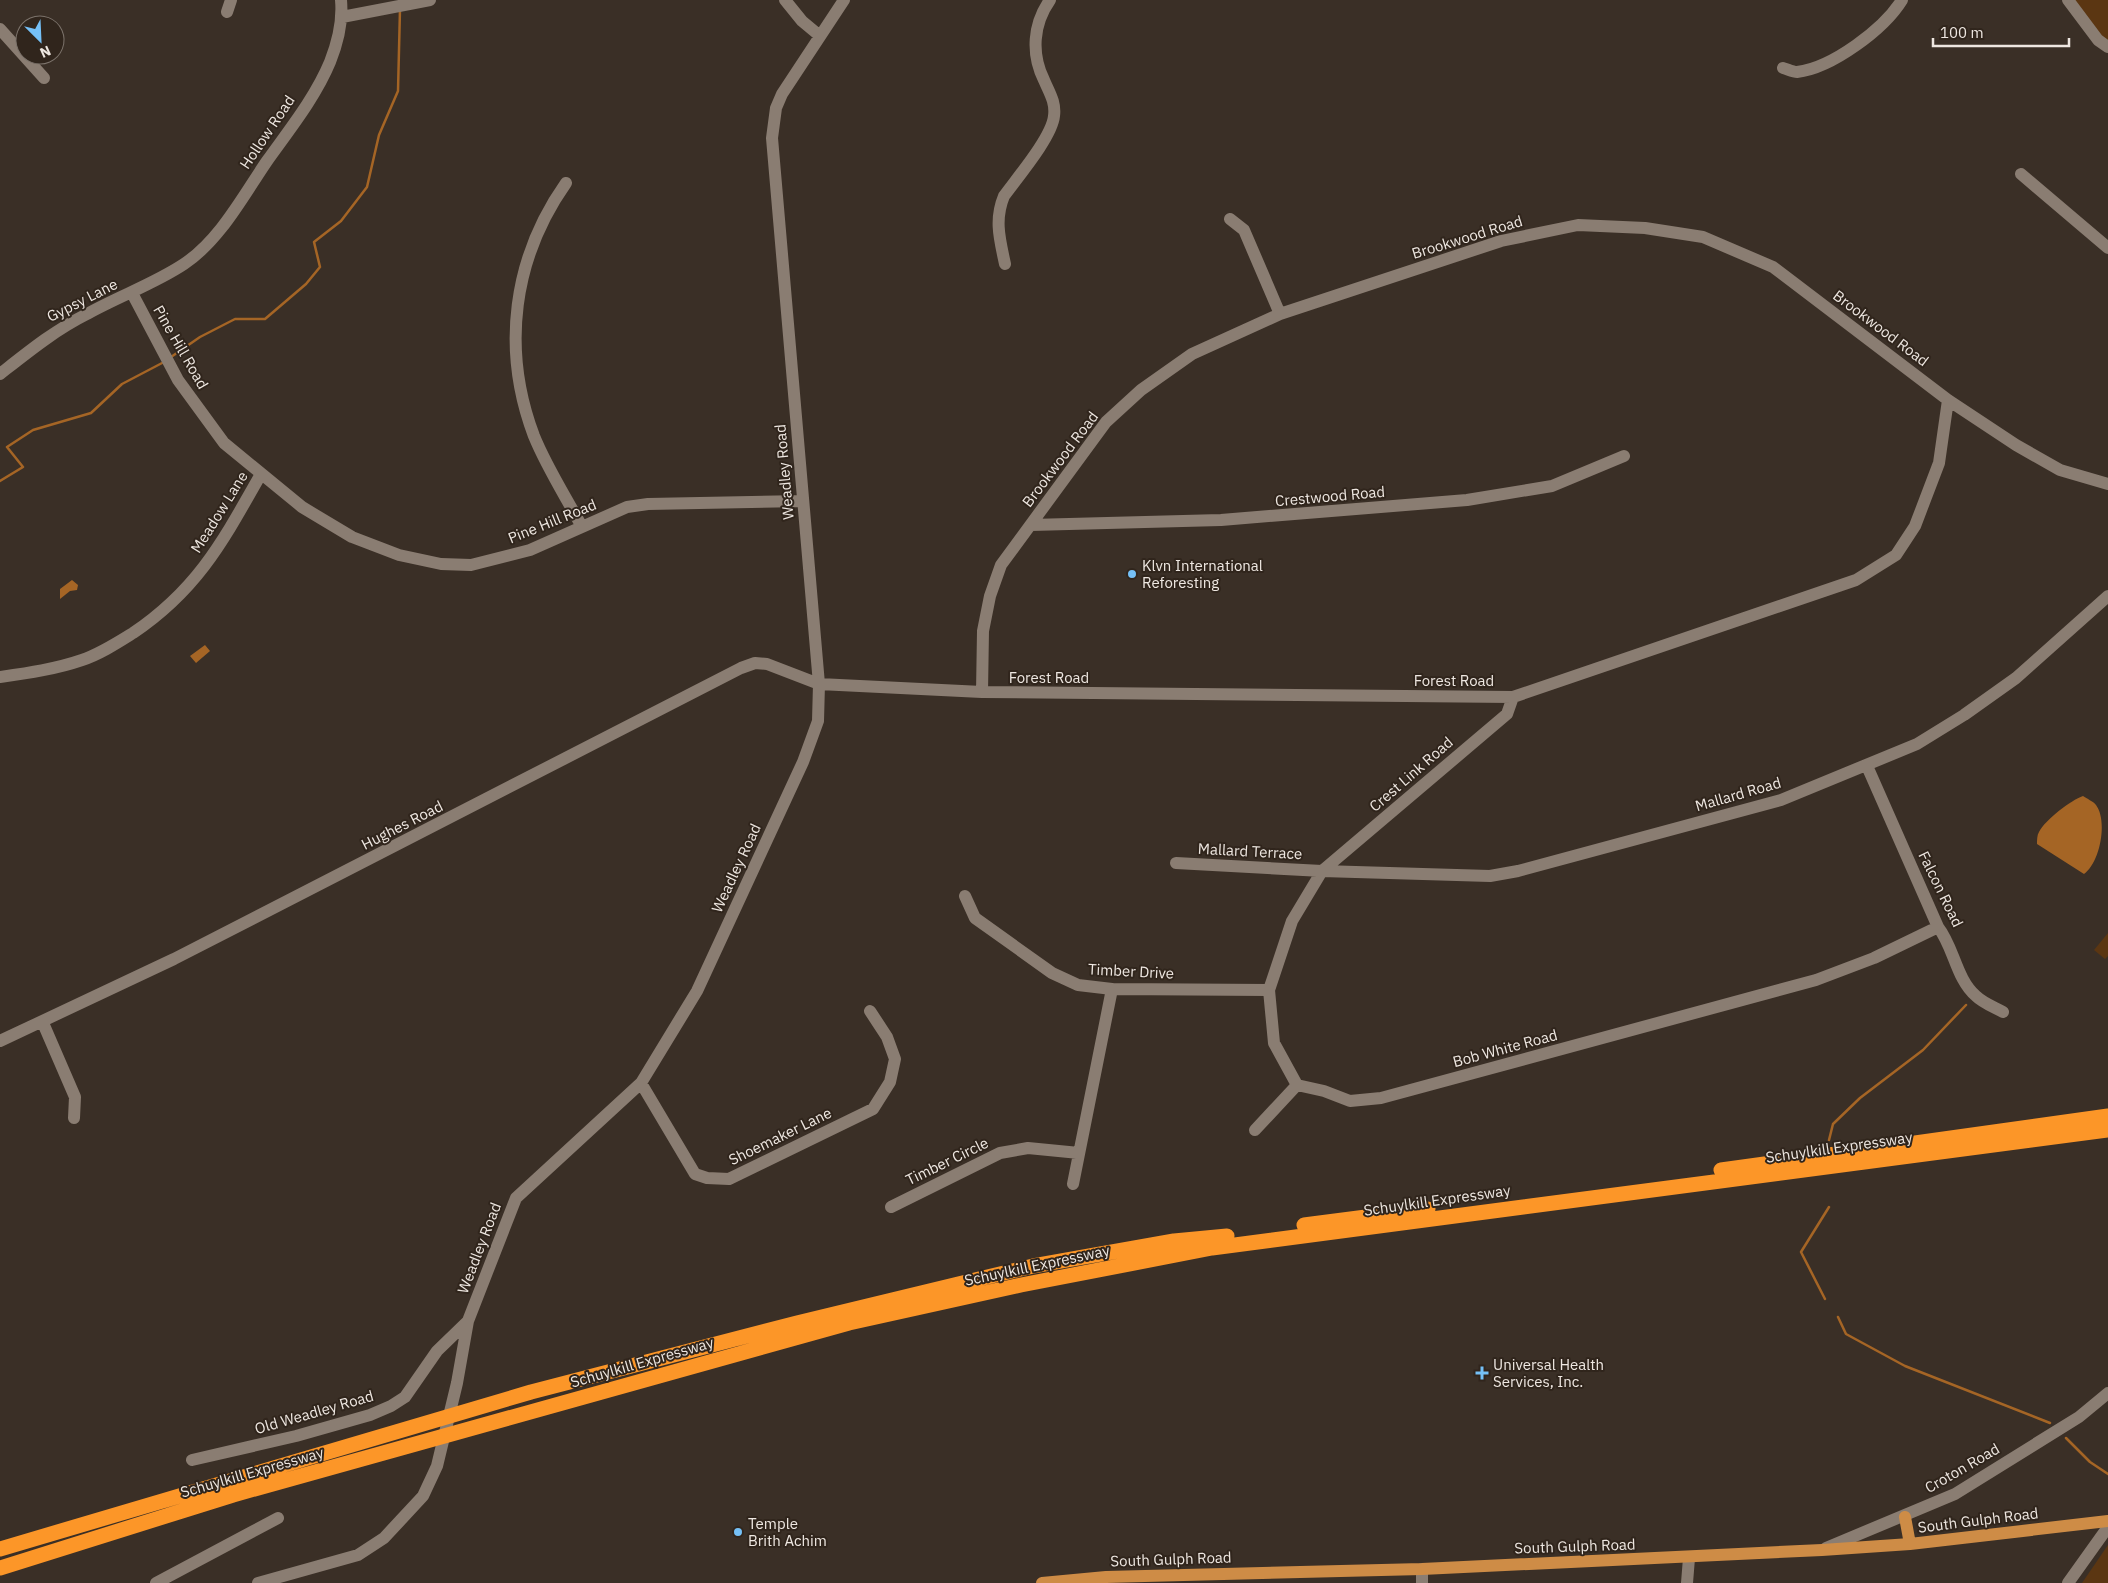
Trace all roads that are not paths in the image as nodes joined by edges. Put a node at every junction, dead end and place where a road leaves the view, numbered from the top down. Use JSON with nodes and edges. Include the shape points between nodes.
{"nodes":[{"id":1,"x":340,"y":0,"type":"edge"},
{"id":2,"x":430,"y":0,"type":"edge"},
{"id":3,"x":785,"y":0,"type":"edge"},
{"id":4,"x":844,"y":0,"type":"edge"},
{"id":5,"x":1050,"y":0,"type":"edge"},
{"id":6,"x":1902,"y":0,"type":"edge"},
{"id":7,"x":2068,"y":0,"type":"edge"},
{"id":8,"x":342,"y":17,"type":"junction"},
{"id":9,"x":0,"y":29,"type":"edge"},
{"id":10,"x":820,"y":36,"type":"junction"},
{"id":11,"x":2108,"y":47,"type":"edge"},
{"id":12,"x":1783,"y":68,"type":"dead end"},
{"id":13,"x":44,"y":78,"type":"dead end"},
{"id":14,"x":2020,"y":174,"type":"dead end"},
{"id":15,"x":566,"y":183,"type":"dead end"},
{"id":16,"x":1230,"y":219,"type":"dead end"},
{"id":17,"x":2108,"y":248,"type":"edge"},
{"id":18,"x":184,"y":264,"type":"joint"},
{"id":19,"x":1005,"y":264,"type":"dead end"},
{"id":20,"x":132,"y":293,"type":"junction"},
{"id":21,"x":1280,"y":314,"type":"junction"},
{"id":22,"x":0,"y":374,"type":"edge"},
{"id":23,"x":1948,"y":400,"type":"junction"},
{"id":24,"x":1624,"y":456,"type":"dead end"},
{"id":25,"x":261,"y":474,"type":"junction"},
{"id":26,"x":2108,"y":484,"type":"edge"},
{"id":27,"x":803,"y":501,"type":"junction"},
{"id":28,"x":1031,"y":525,"type":"junction"},
{"id":29,"x":582,"y":527,"type":"junction"},
{"id":30,"x":2108,"y":596,"type":"edge"},
{"id":31,"x":0,"y":676,"type":"edge"},
{"id":32,"x":819,"y":684,"type":"junction"},
{"id":33,"x":982,"y":692,"type":"junction"},
{"id":34,"x":1513,"y":696,"type":"junction"},
{"id":35,"x":1867,"y":766,"type":"junction"},
{"id":36,"x":1176,"y":863,"type":"dead end"},
{"id":37,"x":1322,"y":871,"type":"junction"},
{"id":38,"x":965,"y":896,"type":"dead end"},
{"id":39,"x":1938,"y":927,"type":"junction"},
{"id":40,"x":1112,"y":989,"type":"junction"},
{"id":41,"x":1269,"y":990,"type":"junction"},
{"id":42,"x":870,"y":1011,"type":"dead end"},
{"id":43,"x":2003,"y":1012,"type":"dead end"},
{"id":44,"x":43,"y":1023,"type":"junction"},
{"id":45,"x":0,"y":1042,"type":"edge"},
{"id":46,"x":641,"y":1083,"type":"junction"},
{"id":47,"x":1297,"y":1085,"type":"junction"},
{"id":48,"x":2108,"y":1116,"type":"edge"},
{"id":49,"x":74,"y":1118,"type":"dead end"},
{"id":50,"x":1255,"y":1130,"type":"dead end"},
{"id":51,"x":2108,"y":1130,"type":"edge"},
{"id":52,"x":1079,"y":1154,"type":"junction"},
{"id":53,"x":1073,"y":1184,"type":"dead end"},
{"id":54,"x":891,"y":1207,"type":"dead end"},
{"id":55,"x":468,"y":1321,"type":"junction"},
{"id":56,"x":2108,"y":1393,"type":"edge"},
{"id":57,"x":192,"y":1460,"type":"dead end"},
{"id":58,"x":1905,"y":1517,"type":"junction"},
{"id":59,"x":278,"y":1518,"type":"dead end"},
{"id":60,"x":2108,"y":1521,"type":"edge"},
{"id":61,"x":2108,"y":1527,"type":"edge"},
{"id":62,"x":1910,"y":1544,"type":"junction"},
{"id":63,"x":0,"y":1549,"type":"edge"},
{"id":64,"x":1822,"y":1550,"type":"junction"},
{"id":65,"x":1689,"y":1558,"type":"junction"},
{"id":66,"x":0,"y":1568,"type":"edge"},
{"id":67,"x":1422,"y":1569,"type":"junction"},
{"id":68,"x":1106,"y":1580,"type":"edge"},
{"id":69,"x":156,"y":1583,"type":"edge"},
{"id":70,"x":258,"y":1583,"type":"edge"},
{"id":71,"x":1042,"y":1583,"type":"edge"},
{"id":72,"x":1422,"y":1583,"type":"edge"},
{"id":73,"x":1687,"y":1583,"type":"edge"},
{"id":74,"x":2068,"y":1583,"type":"edge"}],
"edges":[{"from":1,"to":8,"type":"street","name":"Hollow Road"},
{"from":2,"to":8,"type":"street"},
{"from":3,"to":10,"type":"street"},
{"from":4,"to":10,"type":"street","name":"Weadley Road"},
{"from":5,"to":19,"type":"street","via":[[1041,16],[1035,45],[1036,59],[1053,100],[1055,116],[1048,133],[999,207],[997,228]]},
{"from":6,"to":12,"type":"street","via":[[1895,11],[1858,44],[1823,64],[1796,72]]},
{"from":7,"to":11,"type":"street","via":[[2098,40]]},
{"from":8,"to":18,"type":"street","name":"Hollow Road","via":[[329,64],[293,125],[222,226]]},
{"from":9,"to":13,"type":"street"},
{"from":10,"to":27,"type":"street","name":"Weadley Road","via":[[782,94],[772,138]]},
{"from":14,"to":17,"type":"street"},
{"from":15,"to":29,"type":"street","via":[[543,217],[526,263],[515,341],[520,391],[528,419],[547,464]]},
{"from":16,"to":21,"type":"street","via":[[1244,230]]},
{"from":18,"to":20,"type":"street","name":"Gypsy Lane"},
{"from":20,"to":22,"type":"street","name":"Gypsy Lane","via":[[87,313],[46,337]]},
{"from":20,"to":25,"type":"street","name":"Pine Hill Road","via":[[178,380],[224,443]]},
{"from":21,"to":23,"type":"street","name":"Brookwood Road","via":[[1502,241],[1578,225],[1644,228],[1704,237],[1773,267]]},
{"from":21,"to":28,"type":"street","name":"Brookwood Road","via":[[1192,354],[1141,390],[1106,422]]},
{"from":23,"to":26,"type":"street","name":"Brookwood Road","via":[[2016,446],[2060,470]]},
{"from":23,"to":34,"type":"street","name":"Forest Road","via":[[1939,462],[1928,497],[1915,526],[1896,555],[1856,580]]},
{"from":24,"to":28,"type":"street","name":"Crestwood Road","via":[[1552,486],[1467,500],[1221,520]]},
{"from":25,"to":29,"type":"street","name":"Pine Hill Road","via":[[302,507],[352,537],[399,555],[441,564],[471,565],[491,561],[530,550]]},
{"from":25,"to":31,"type":"street","name":"Meadow Lane","via":[[223,541],[189,587],[157,616],[84,660],[45,670]]},
{"from":27,"to":29,"type":"street","name":"Pine Hill Road","via":[[648,504],[627,507]]},
{"from":27,"to":32,"type":"street","name":"Weadley Road"},
{"from":28,"to":33,"type":"street","name":"Brookwood Road","via":[[1001,565],[990,596],[984,631]]},
{"from":30,"to":35,"type":"street","name":"Mallard Road","via":[[2016,678],[1972,710],[1917,744]]},
{"from":32,"to":33,"type":"street","name":"Forest Road"},
{"from":32,"to":44,"type":"street","name":"Hughes Road","via":[[767,664],[755,663],[741,668],[262,915]]},
{"from":32,"to":46,"type":"street","name":"Weadley Road","via":[[818,721],[803,762],[697,990]]},
{"from":33,"to":34,"type":"street","name":"Forest Road"},
{"from":34,"to":37,"type":"street","name":"Crest Link Road","via":[[1507,714]]},
{"from":35,"to":37,"type":"street","name":"Mallard Road","via":[[1781,800],[1518,872],[1490,876]]},
{"from":35,"to":39,"type":"street","name":"Falcon Road"},
{"from":36,"to":37,"type":"street","name":"Mallard Terrace"},
{"from":37,"to":41,"type":"street","via":[[1292,921]]},
{"from":38,"to":40,"type":"street","name":"Timber Drive","via":[[975,918],[1052,972],[1078,985]]},
{"from":39,"to":43,"type":"street","name":"Falcon Road","via":[[1947,938],[1970,990]]},
{"from":39,"to":47,"type":"street","name":"Bob White Road","via":[[1874,958],[1816,980],[1381,1098],[1350,1101]]},
{"from":40,"to":41,"type":"street","name":"Timber Drive"},
{"from":40,"to":52,"type":"street"},
{"from":41,"to":47,"type":"street","via":[[1274,1043]]},
{"from":42,"to":46,"type":"street","name":"Shoemaker Lane","via":[[887,1037],[895,1059],[890,1082],[873,1109],[730,1179],[695,1174]]},
{"from":44,"to":45,"type":"street","name":"Hughes Road"},
{"from":44,"to":49,"type":"street","via":[[75,1096]]},
{"from":46,"to":55,"type":"street","name":"Weadley Road","via":[[516,1198]]},
{"from":47,"to":50,"type":"street"},
{"from":48,"to":63,"type":"highway","name":"Schuylkill Expressway","via":[[1556,1193],[1174,1241],[1033,1266],[531,1392]]},
{"from":51,"to":66,"type":"highway","name":"Schuylkill Expressway","via":[[1212,1248],[1020,1285],[849,1323],[233,1495]]},
{"from":52,"to":53,"type":"street"},
{"from":52,"to":54,"type":"street","name":"Timber Circle","via":[[1028,1148],[1000,1153]]},
{"from":55,"to":57,"type":"street","name":"Old Weadley Road","via":[[436,1352],[405,1397],[391,1406],[296,1436]]},
{"from":55,"to":70,"type":"street","name":"Weadley Road","via":[[437,1466],[423,1496],[384,1538],[358,1555]]},
{"from":56,"to":58,"type":"street","name":"Croton Road","via":[[2078,1417],[1955,1494]]},
{"from":58,"to":62,"type":"main road"},
{"from":58,"to":64,"type":"street","name":"Croton Road"},
{"from":59,"to":69,"type":"street"},
{"from":60,"to":62,"type":"main road","name":"South Gulph Road"},
{"from":61,"to":74,"type":"street"},
{"from":62,"to":64,"type":"main road","name":"South Gulph Road"},
{"from":64,"to":65,"type":"main road","name":"South Gulph Road"},
{"from":65,"to":67,"type":"main road","name":"South Gulph Road"},
{"from":65,"to":73,"type":"street"},
{"from":67,"to":68,"type":"main road","name":"South Gulph Road"},
{"from":67,"to":72,"type":"street"},
{"from":68,"to":71,"type":"main road","name":"South Gulph Road"}]}
